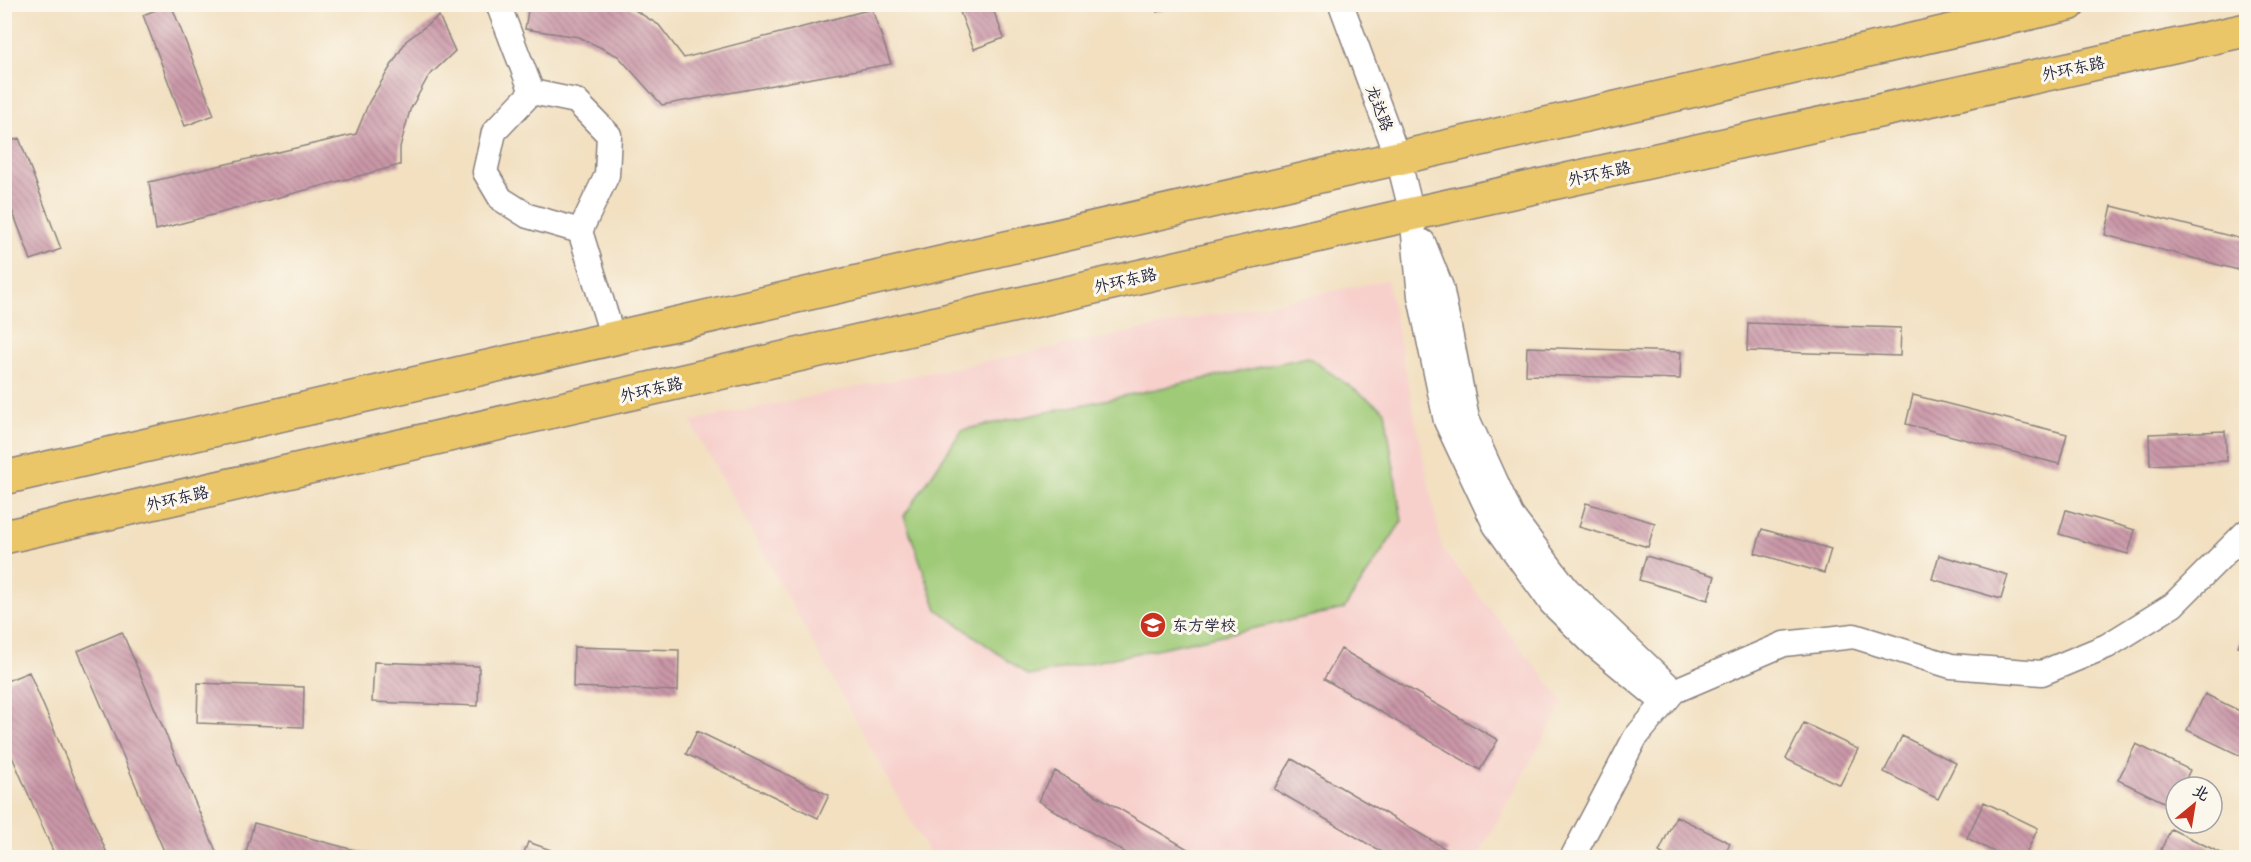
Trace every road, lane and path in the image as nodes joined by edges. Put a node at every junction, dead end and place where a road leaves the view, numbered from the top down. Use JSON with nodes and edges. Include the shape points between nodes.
{"nodes":[{"id":1,"x":498,"y":4,"type":"edge"},
{"id":2,"x":1341,"y":4,"type":"edge"},
{"id":3,"x":2069,"y":4,"type":"edge"},
{"id":4,"x":2247,"y":30,"type":"edge"},
{"id":5,"x":532,"y":92,"type":"junction"},
{"id":6,"x":1398,"y":158,"type":"junction"},
{"id":7,"x":1412,"y":214,"type":"junction"},
{"id":8,"x":580,"y":231,"type":"junction"},
{"id":9,"x":613,"y":338,"type":"junction"},
{"id":10,"x":4,"y":478,"type":"edge"},
{"id":11,"x":2247,"y":532,"type":"edge"},
{"id":12,"x":4,"y":537,"type":"edge"},
{"id":13,"x":1662,"y":692,"type":"junction"},
{"id":14,"x":1556,"y":858,"type":"edge"},
{"id":15,"x":1572,"y":858,"type":"edge"}],
"edges":[{"from":1,"to":5,"type":"street"},
{"from":2,"to":6,"type":"street","name":"龙达路"},
{"from":3,"to":6,"type":"highway"},
{"from":4,"to":7,"type":"highway","name":"外环东路"},
{"from":5,"to":8,"type":"street","via":[[576,101],[609,135],[607,175]]},
{"from":5,"to":8,"type":"street","via":[[494,132],[485,172],[501,200],[528,216]]},
{"from":6,"to":7,"type":"street","name":"龙达路"},
{"from":6,"to":9,"type":"highway"},
{"from":7,"to":12,"type":"highway","name":"外环东路"},
{"from":7,"to":13,"type":"street","name":"龙达路","via":[[1420,296],[1446,421],[1495,525],[1552,604],[1594,645]]},
{"from":8,"to":9,"type":"street"},
{"from":9,"to":10,"type":"highway"},
{"from":11,"to":13,"type":"street","via":[[2173,605],[2107,646],[2042,673],[1951,666],[1854,636],[1784,644]]},
{"from":13,"to":14,"type":"street","via":[[1626,725]]},
{"from":13,"to":15,"type":"street"}]}
